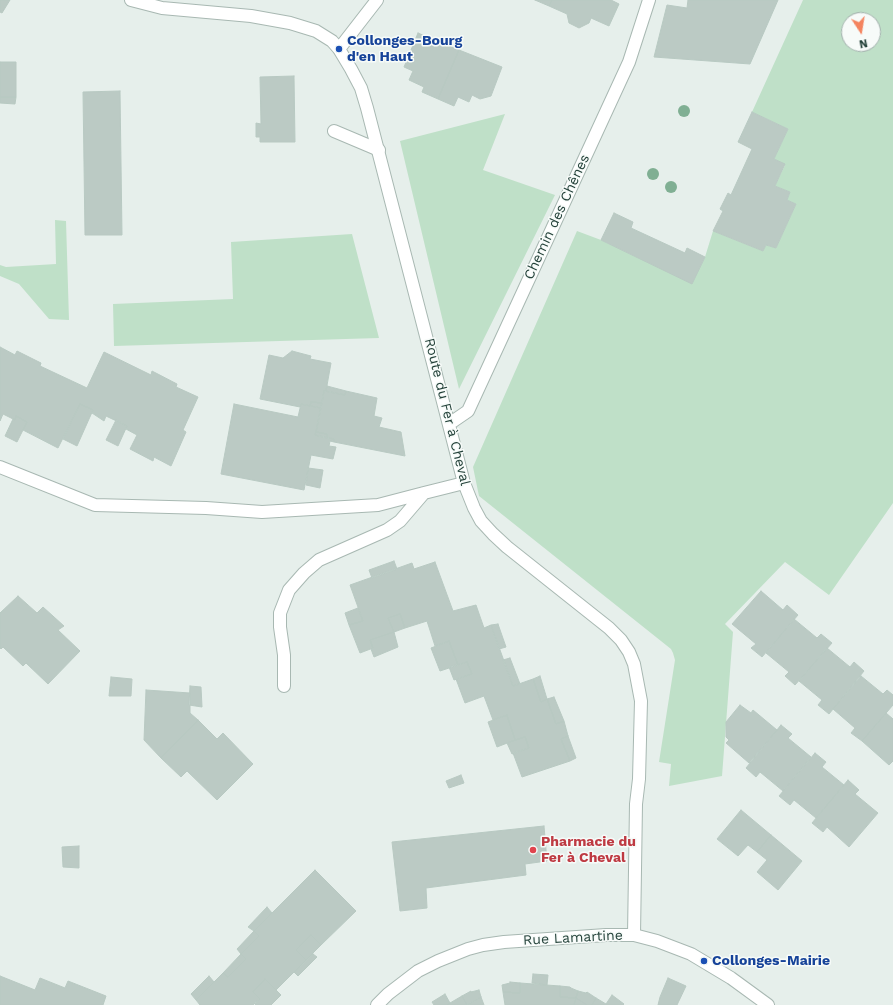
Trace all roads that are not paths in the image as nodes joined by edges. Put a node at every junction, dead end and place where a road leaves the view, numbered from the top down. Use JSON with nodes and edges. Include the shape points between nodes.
{"nodes":[{"id":1,"x":131,"y":0,"type":"edge"},
{"id":2,"x":377,"y":0,"type":"edge"},
{"id":3,"x":649,"y":0,"type":"edge"},
{"id":4,"x":339,"y":49,"type":"junction"},
{"id":5,"x":334,"y":131,"type":"dead end"},
{"id":6,"x":379,"y":150,"type":"junction"},
{"id":7,"x":450,"y":424,"type":"junction"},
{"id":8,"x":0,"y":468,"type":"edge"},
{"id":9,"x":464,"y":483,"type":"junction"},
{"id":10,"x":424,"y":492,"type":"junction"},
{"id":11,"x":284,"y":686,"type":"dead end"},
{"id":12,"x":634,"y":935,"type":"junction"},
{"id":13,"x":377,"y":1005,"type":"edge"},
{"id":14,"x":768,"y":1005,"type":"edge"}],
"edges":[{"from":1,"to":4,"type":"street","name":"Route du Fer à Cheval","via":[[162,8],[251,16],[290,23],[325,36]]},
{"from":2,"to":4,"type":"street"},
{"from":3,"to":7,"type":"street","name":"Chemin des Chênes","via":[[629,62],[468,411]]},
{"from":4,"to":6,"type":"street","name":"Route du Fer à Cheval","via":[[360,88]]},
{"from":5,"to":6,"type":"street"},
{"from":6,"to":7,"type":"street","name":"Route du Fer à Cheval"},
{"from":7,"to":9,"type":"street","name":"Route du Fer à Cheval"},
{"from":8,"to":10,"type":"street","via":[[95,506],[262,512],[378,505]]},
{"from":9,"to":10,"type":"street"},
{"from":9,"to":12,"type":"street","name":"Route du Fer à Cheval","via":[[474,508],[493,534],[609,628],[621,640],[634,664],[641,701]]},
{"from":10,"to":11,"type":"street","via":[[400,521],[387,530],[319,560],[290,590],[280,613]]},
{"from":12,"to":13,"type":"street","name":"Rue Lamartine","via":[[483,945],[457,953],[418,971]]},
{"from":12,"to":14,"type":"street","name":"Rue Lamartine","via":[[692,954]]}]}
